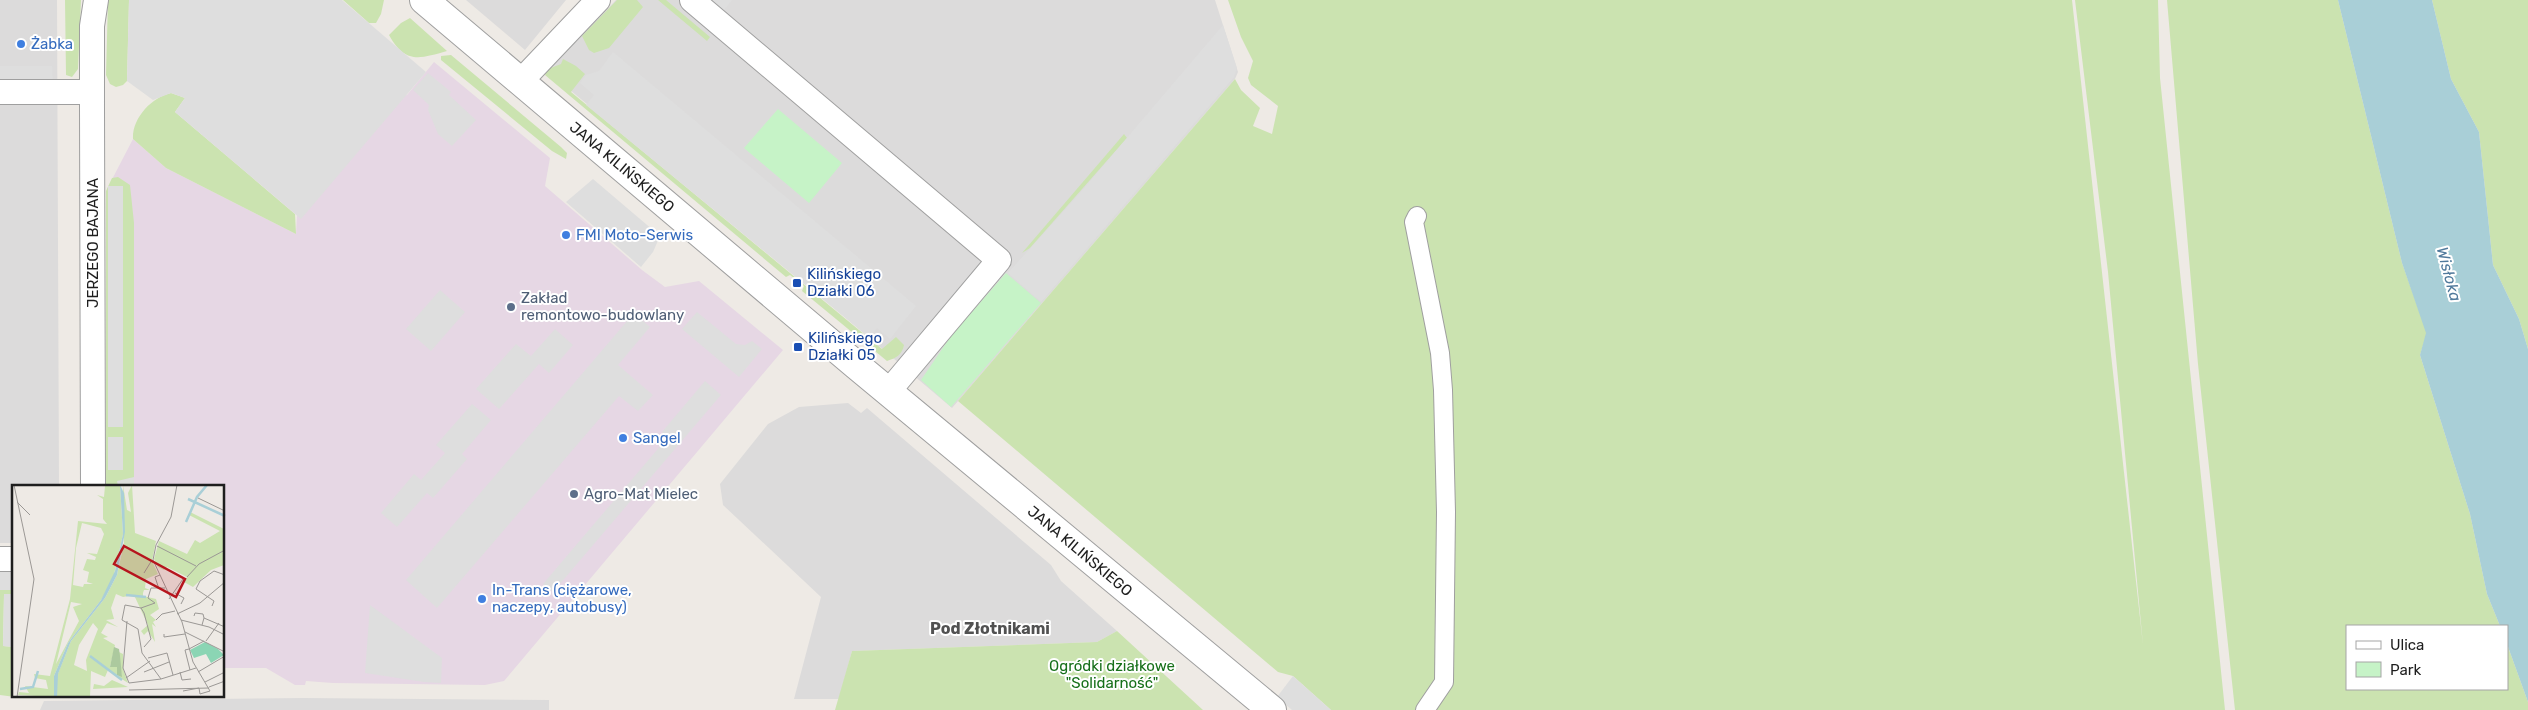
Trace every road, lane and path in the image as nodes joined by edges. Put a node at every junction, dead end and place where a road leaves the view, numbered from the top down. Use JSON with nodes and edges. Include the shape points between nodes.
{"nodes":[{"id":1,"x":96,"y":0,"type":"edge"},
{"id":2,"x":424,"y":0,"type":"edge"},
{"id":3,"x":598,"y":0,"type":"edge"},
{"id":4,"x":692,"y":0,"type":"edge"},
{"id":5,"x":520,"y":82,"type":"junction"},
{"id":6,"x":0,"y":92,"type":"edge"},
{"id":7,"x":92,"y":92,"type":"junction"},
{"id":8,"x":1417,"y":216,"type":"dead end"},
{"id":9,"x":888,"y":392,"type":"junction"},
{"id":10,"x":93,"y":485,"type":"edge"},
{"id":11,"x":1272,"y":710,"type":"edge"},
{"id":12,"x":1425,"y":710,"type":"edge"}],
"edges":[{"from":1,"to":7,"type":"street","name":"JERZEGO BAJANA","via":[[92,26]]},
{"from":2,"to":5,"type":"street","name":"JANA KILIŃSKIEGO"},
{"from":3,"to":5,"type":"street"},
{"from":4,"to":9,"type":"street","via":[[998,260]]},
{"from":5,"to":9,"type":"street","name":"JANA KILIŃSKIEGO"},
{"from":6,"to":7,"type":"street"},
{"from":7,"to":10,"type":"street","name":"JERZEGO BAJANA"},
{"from":8,"to":12,"type":"street","via":[[1414,222],[1440,353],[1446,502],[1444,682]]},
{"from":9,"to":11,"type":"street","name":"JANA KILIŃSKIEGO"}]}
